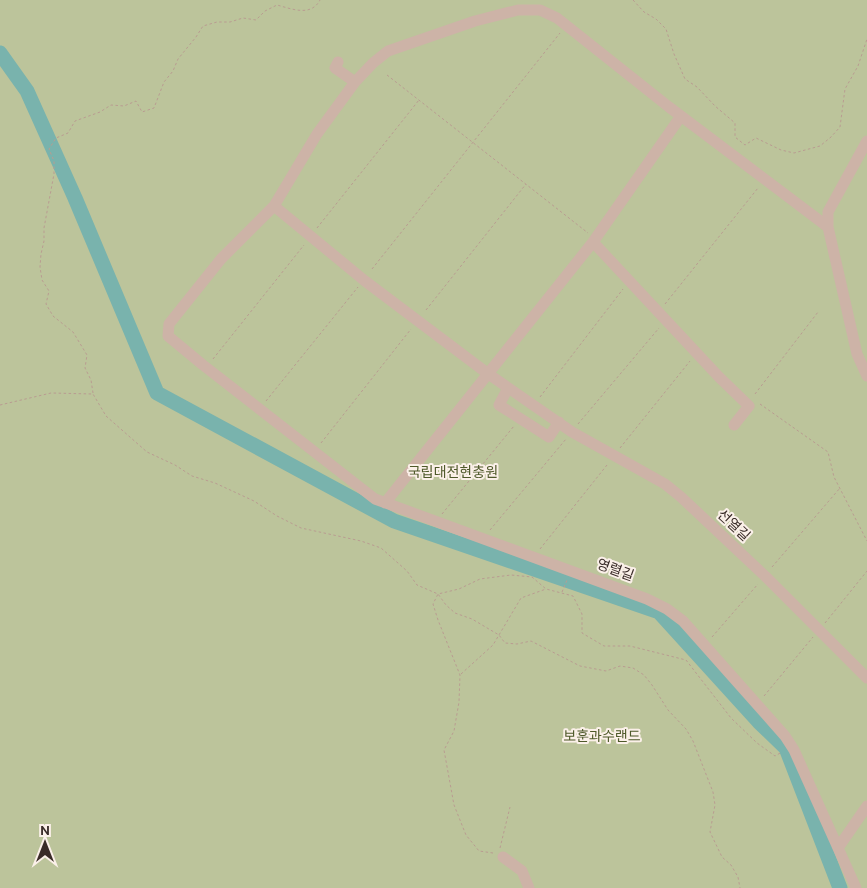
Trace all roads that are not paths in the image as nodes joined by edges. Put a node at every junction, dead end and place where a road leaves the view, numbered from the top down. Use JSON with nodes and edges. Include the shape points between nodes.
{"nodes":[{"id":1,"x":338,"y":62,"type":"dead end"},
{"id":2,"x":355,"y":82,"type":"junction"},
{"id":3,"x":682,"y":116,"type":"junction"},
{"id":4,"x":867,"y":141,"type":"edge"},
{"id":5,"x":274,"y":206,"type":"junction"},
{"id":6,"x":828,"y":227,"type":"junction"},
{"id":7,"x":591,"y":238,"type":"junction"},
{"id":8,"x":862,"y":353,"type":"edge"},
{"id":9,"x":487,"y":373,"type":"junction"},
{"id":10,"x":867,"y":376,"type":"edge"},
{"id":11,"x":508,"y":388,"type":"junction"},
{"id":12,"x":559,"y":422,"type":"junction"},
{"id":13,"x":734,"y":425,"type":"dead end"},
{"id":14,"x":385,"y":503,"type":"junction"},
{"id":15,"x":867,"y":678,"type":"edge"},
{"id":16,"x":867,"y":806,"type":"edge"},
{"id":17,"x":838,"y":848,"type":"junction"},
{"id":18,"x":503,"y":857,"type":"dead end"},
{"id":19,"x":529,"y":888,"type":"edge"},
{"id":20,"x":856,"y":888,"type":"edge"}],
"edges":[{"from":1,"to":2,"type":"lane","via":[[335,68]]},
{"from":2,"to":3,"type":"lane","via":[[388,51],[475,21],[518,10],[540,10],[557,18]]},
{"from":2,"to":5,"type":"lane","via":[[317,134]]},
{"from":3,"to":6,"type":"lane"},
{"from":3,"to":7,"type":"lane"},
{"from":4,"to":6,"type":"lane","via":[[828,212]]},
{"from":5,"to":9,"type":"lane"},
{"from":5,"to":14,"type":"lane","name":"영렬길","via":[[221,258],[169,324],[168,336],[314,452]]},
{"from":6,"to":8,"type":"lane"},
{"from":7,"to":9,"type":"lane"},
{"from":7,"to":13,"type":"lane","via":[[748,406]]},
{"from":8,"to":10,"type":"lane"},
{"from":9,"to":11,"type":"lane"},
{"from":9,"to":14,"type":"lane"},
{"from":11,"to":12,"type":"lane"},
{"from":11,"to":12,"type":"lane","via":[[499,405],[549,437]]},
{"from":12,"to":15,"type":"lane","name":"선열길","via":[[666,484],[765,576]]},
{"from":14,"to":17,"type":"lane","name":"영렬길","via":[[667,608],[683,621],[785,736]]},
{"from":16,"to":17,"type":"lane"},
{"from":17,"to":20,"type":"lane","name":"영렬길"},
{"from":18,"to":19,"type":"lane","via":[[522,871]]}]}
